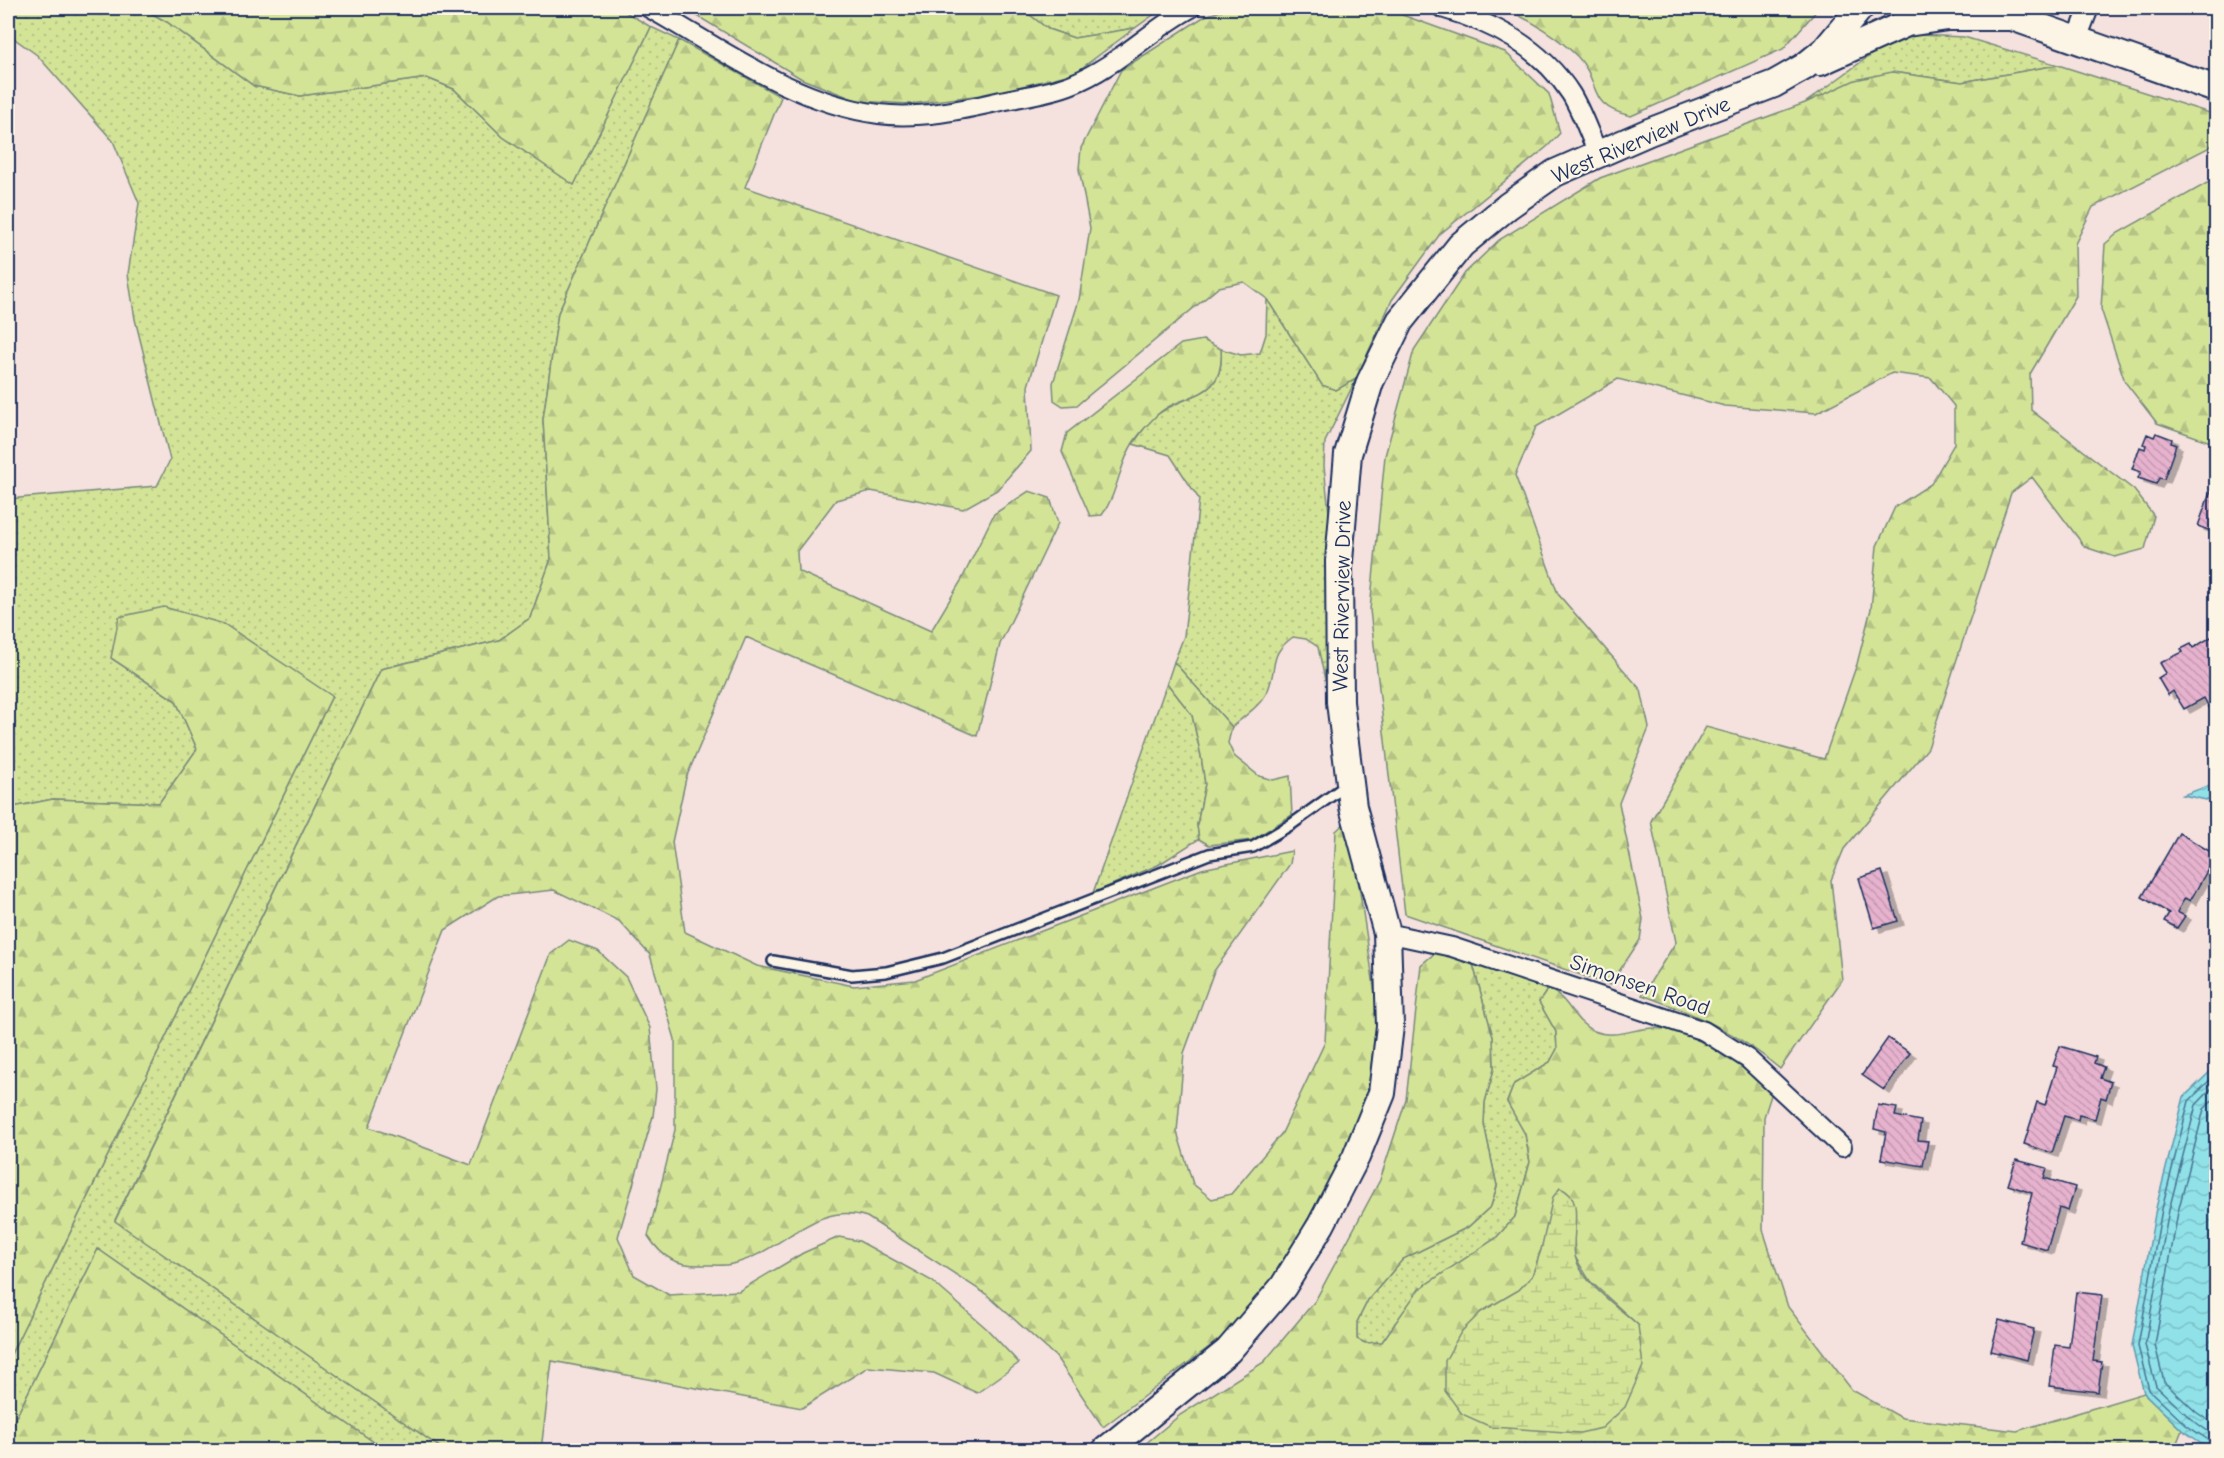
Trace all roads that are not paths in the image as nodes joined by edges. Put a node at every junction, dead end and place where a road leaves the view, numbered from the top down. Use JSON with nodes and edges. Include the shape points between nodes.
{"nodes":[{"id":1,"x":649,"y":8,"type":"edge"},
{"id":2,"x":1191,"y":8,"type":"edge"},
{"id":3,"x":1442,"y":8,"type":"edge"},
{"id":4,"x":1860,"y":8,"type":"edge"},
{"id":5,"x":1987,"y":8,"type":"edge"},
{"id":6,"x":2089,"y":8,"type":"edge"},
{"id":7,"x":2012,"y":18,"type":"junction"},
{"id":8,"x":2077,"y":39,"type":"junction"},
{"id":9,"x":1774,"y":84,"type":"junction"},
{"id":10,"x":2217,"y":89,"type":"edge"},
{"id":11,"x":1598,"y":153,"type":"junction"},
{"id":12,"x":1350,"y":783,"type":"junction"},
{"id":13,"x":1387,"y":933,"type":"junction"},
{"id":14,"x":773,"y":961,"type":"dead end"},
{"id":15,"x":1842,"y":1147,"type":"dead end"},
{"id":16,"x":1106,"y":1450,"type":"edge"}],
"edges":[{"from":1,"to":2,"type":"street","via":[[794,90],[835,106],[881,115],[922,115],[969,109],[1072,84]]},
{"from":3,"to":11,"type":"street","via":[[1476,18],[1513,36],[1545,62],[1570,94]]},
{"from":4,"to":9,"type":"street","name":"West Riverview Drive","via":[[1825,50]]},
{"from":5,"to":7,"type":"street"},
{"from":6,"to":8,"type":"street"},
{"from":7,"to":8,"type":"street"},
{"from":7,"to":9,"type":"street","via":[[1948,17],[1907,23]]},
{"from":8,"to":10,"type":"street"},
{"from":9,"to":11,"type":"street","name":"West Riverview Drive"},
{"from":11,"to":12,"type":"street","name":"West Riverview Drive","via":[[1555,173],[1461,245],[1400,321],[1370,382],[1348,453],[1339,561],[1340,702]]},
{"from":12,"to":13,"type":"street","name":"West Riverview Drive"},
{"from":12,"to":14,"type":"lane","via":[[1253,847],[1209,854],[943,958],[886,972],[852,975]]},
{"from":13,"to":15,"type":"street","name":"Simonsen Road","via":[[1452,947],[1704,1031],[1748,1059]]},
{"from":13,"to":16,"type":"street","name":"West Riverview Drive","via":[[1390,1026],[1382,1093],[1356,1157],[1321,1225],[1282,1287],[1228,1351]]}]}
